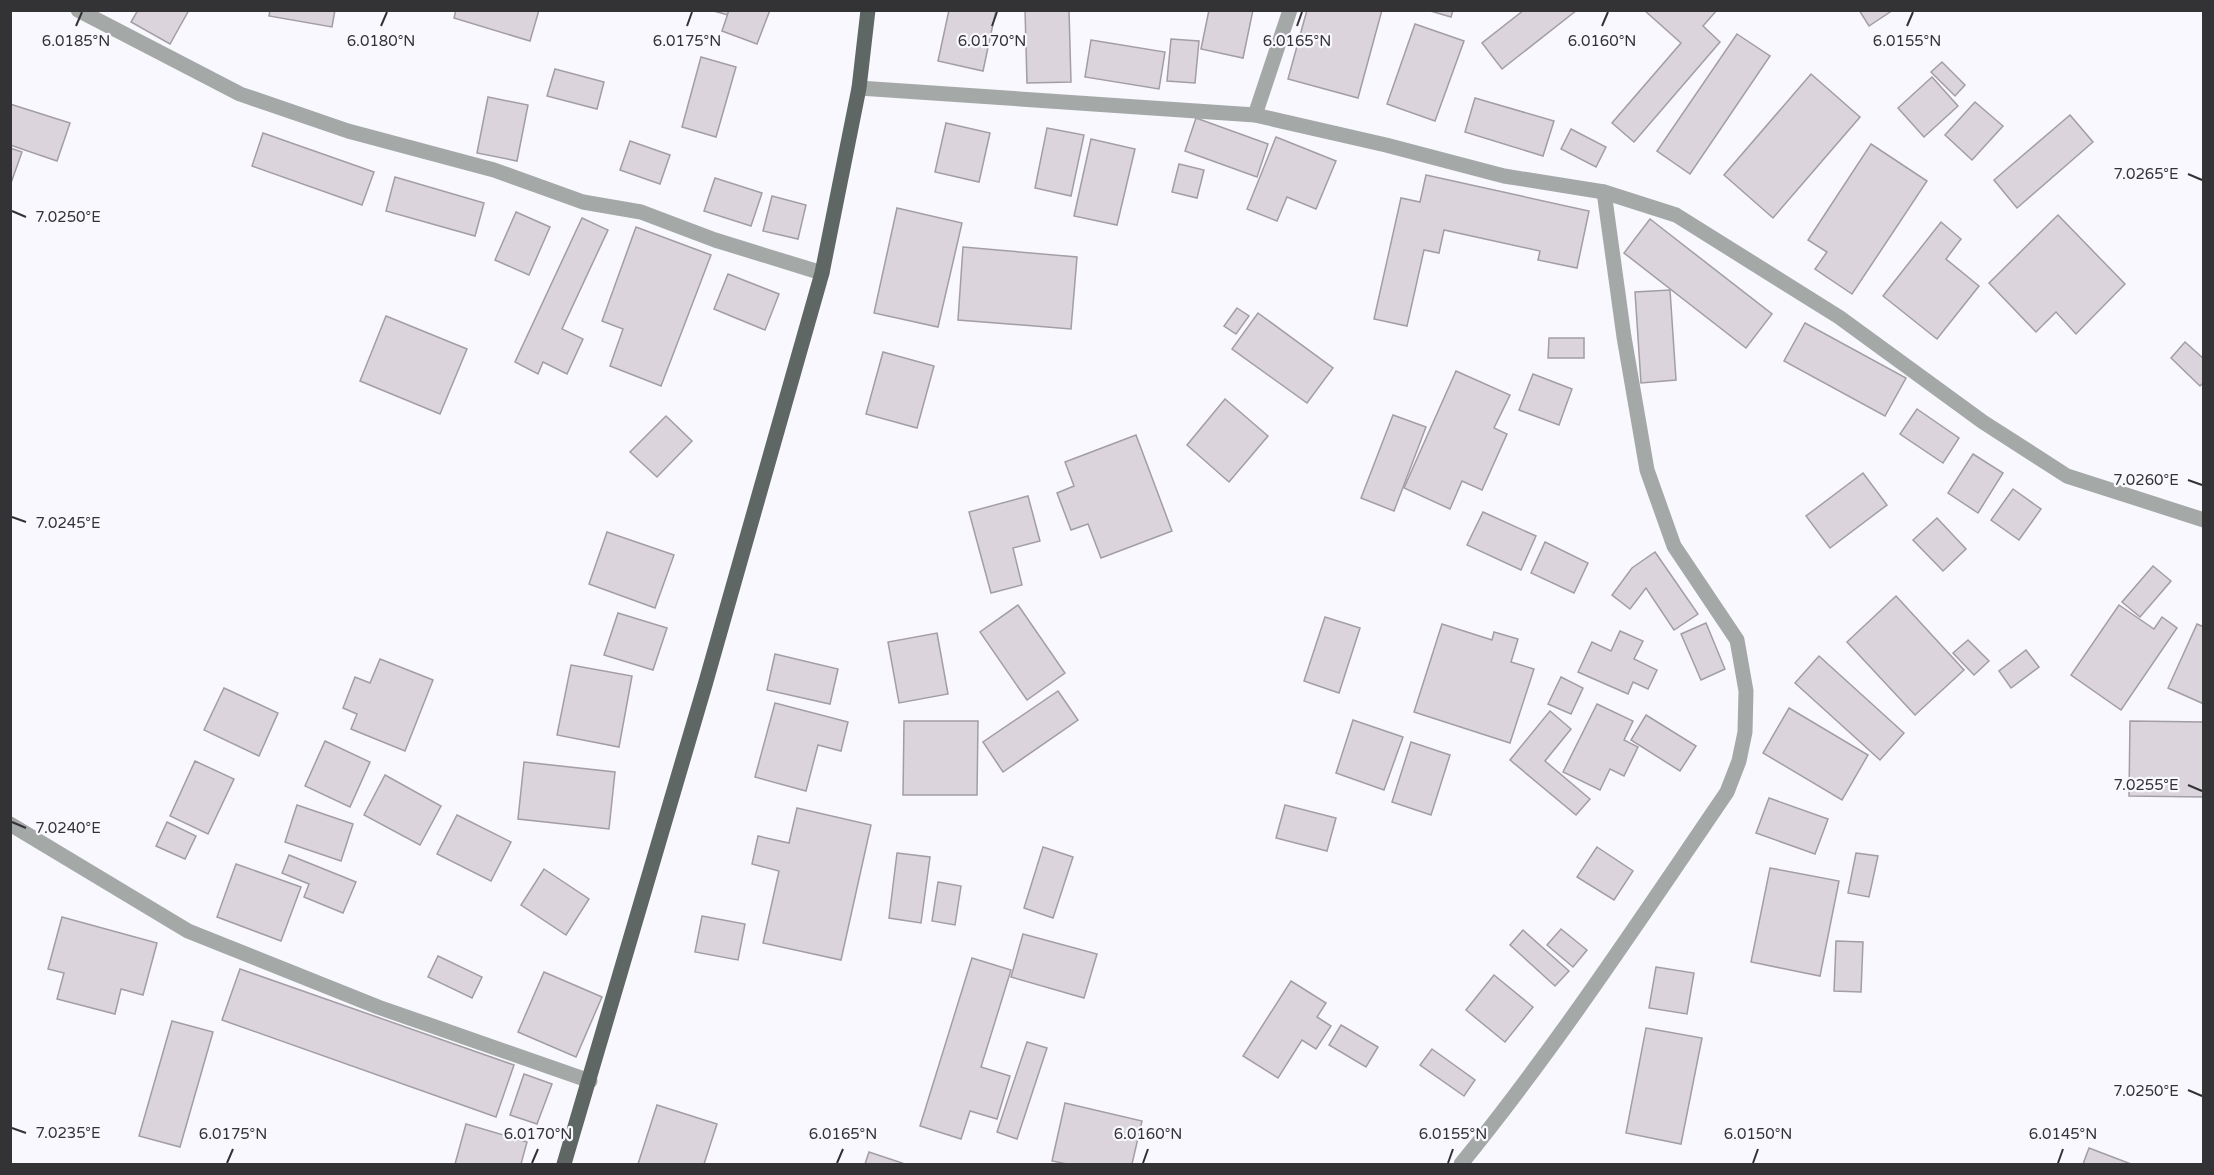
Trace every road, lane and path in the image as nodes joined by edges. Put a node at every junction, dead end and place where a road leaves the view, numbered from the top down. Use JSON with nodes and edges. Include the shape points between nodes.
{"nodes":[{"id":1,"x":78,"y":10,"type":"edge"},
{"id":2,"x":868,"y":10,"type":"edge"},
{"id":3,"x":1290,"y":10,"type":"edge"},
{"id":4,"x":859,"y":88,"type":"junction"},
{"id":5,"x":1255,"y":116,"type":"junction"},
{"id":6,"x":1605,"y":192,"type":"junction"},
{"id":7,"x":822,"y":273,"type":"junction"},
{"id":8,"x":2204,"y":520,"type":"edge"},
{"id":9,"x":10,"y":824,"type":"edge"},
{"id":10,"x":590,"y":1081,"type":"junction"},
{"id":11,"x":564,"y":1164,"type":"edge"},
{"id":12,"x":1461,"y":1164,"type":"edge"}],
"edges":[{"from":1,"to":7,"type":"street","via":[[240,94],[348,131],[494,170],[583,202],[641,212]]},
{"from":2,"to":4,"type":"main road"},
{"from":3,"to":5,"type":"street"},
{"from":4,"to":5,"type":"street"},
{"from":4,"to":7,"type":"main road"},
{"from":5,"to":6,"type":"street","via":[[1504,176]]},
{"from":6,"to":8,"type":"street","via":[[1676,214],[1839,317],[1983,422],[2067,476]]},
{"from":6,"to":12,"type":"street","via":[[1647,470],[1674,546],[1737,640],[1746,691],[1745,732],[1727,792],[1587,995]]},
{"from":7,"to":10,"type":"main road"},
{"from":9,"to":10,"type":"street","via":[[188,931],[378,1007]]},
{"from":10,"to":11,"type":"main road"}]}
